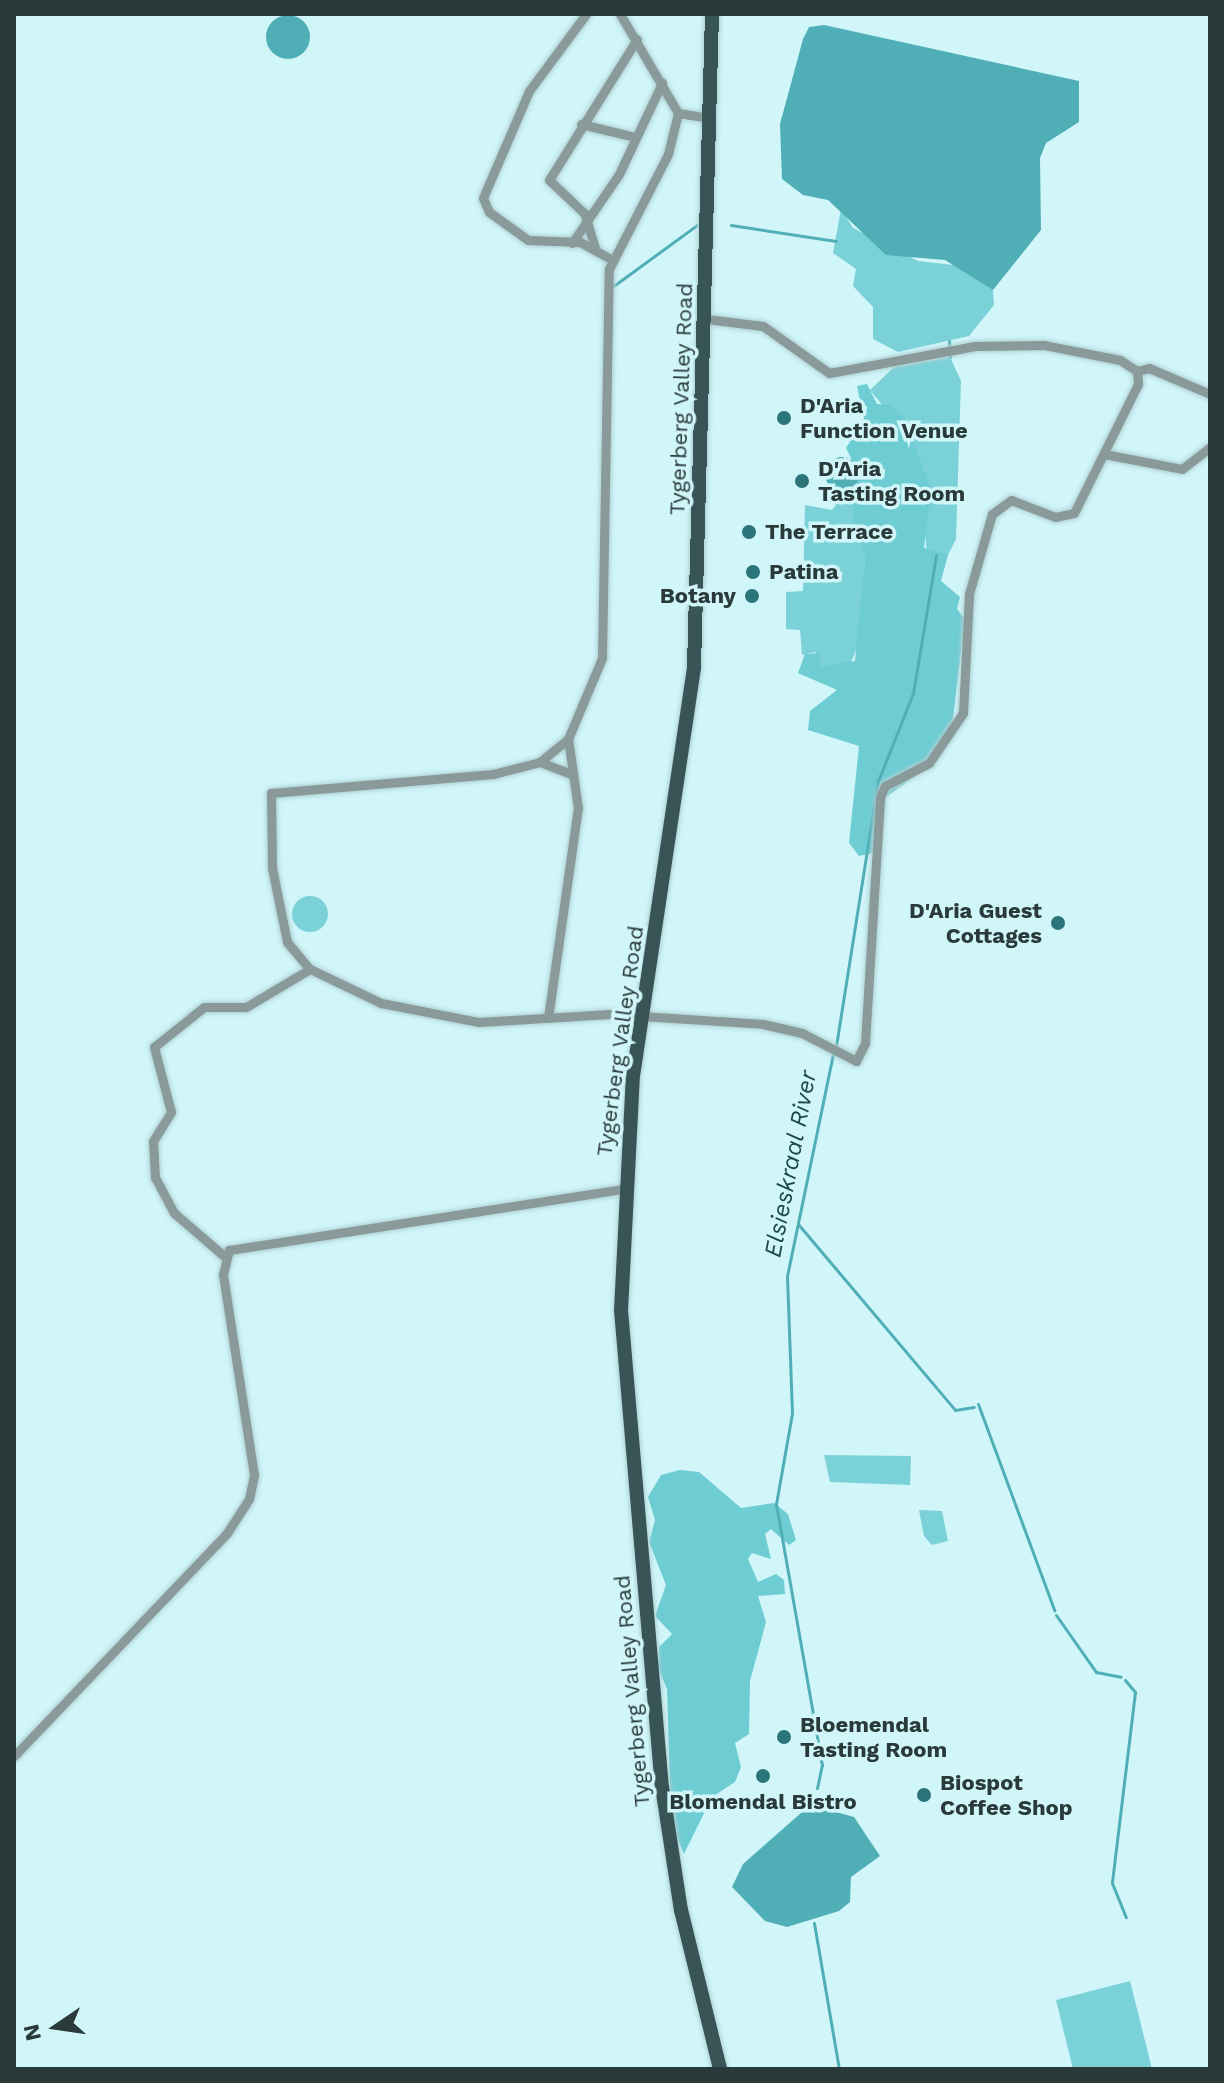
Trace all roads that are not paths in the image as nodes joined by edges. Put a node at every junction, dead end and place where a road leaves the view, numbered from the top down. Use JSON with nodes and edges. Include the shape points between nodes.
{"nodes":[{"id":1,"x":586,"y":14,"type":"edge"},
{"id":2,"x":620,"y":14,"type":"edge"},
{"id":3,"x":712,"y":14,"type":"edge"},
{"id":4,"x":637,"y":39,"type":"junction"},
{"id":5,"x":662,"y":83,"type":"junction"},
{"id":6,"x":678,"y":113,"type":"junction"},
{"id":7,"x":711,"y":118,"type":"junction"},
{"id":8,"x":581,"y":124,"type":"junction"},
{"id":9,"x":635,"y":137,"type":"junction"},
{"id":10,"x":589,"y":223,"type":"junction"},
{"id":11,"x":572,"y":243,"type":"junction"},
{"id":12,"x":595,"y":248,"type":"junction"},
{"id":13,"x":612,"y":260,"type":"junction"},
{"id":14,"x":706,"y":319,"type":"junction"},
{"id":15,"x":1137,"y":371,"type":"junction"},
{"id":16,"x":1210,"y":394,"type":"edge"},
{"id":17,"x":1210,"y":447,"type":"edge"},
{"id":18,"x":1104,"y":454,"type":"junction"},
{"id":19,"x":568,"y":739,"type":"junction"},
{"id":20,"x":540,"y":762,"type":"junction"},
{"id":21,"x":572,"y":774,"type":"junction"},
{"id":22,"x":310,"y":969,"type":"junction"},
{"id":23,"x":548,"y":1018,"type":"junction"},
{"id":24,"x":641,"y":1019,"type":"junction"},
{"id":25,"x":622,"y":1189,"type":"junction"},
{"id":26,"x":224,"y":1256,"type":"junction"},
{"id":27,"x":14,"y":1756,"type":"edge"},
{"id":28,"x":720,"y":2069,"type":"edge"}],
"edges":[{"from":1,"to":11,"type":"street","via":[[529,91],[483,198],[489,212],[528,240]]},
{"from":2,"to":4,"type":"street"},
{"from":3,"to":7,"type":"main road","name":"Tygerberg Valley Road"},
{"from":4,"to":5,"type":"street"},
{"from":4,"to":8,"type":"street"},
{"from":5,"to":6,"type":"street"},
{"from":5,"to":9,"type":"street"},
{"from":6,"to":7,"type":"street"},
{"from":6,"to":13,"type":"street","via":[[656,181]]},
{"from":7,"to":14,"type":"main road","name":"Tygerberg Valley Road"},
{"from":8,"to":9,"type":"street"},
{"from":8,"to":10,"type":"street","via":[[549,180]]},
{"from":9,"to":10,"type":"street"},
{"from":10,"to":11,"type":"street"},
{"from":10,"to":12,"type":"street"},
{"from":11,"to":12,"type":"street"},
{"from":12,"to":13,"type":"street"},
{"from":13,"to":19,"type":"street","via":[[602,658]]},
{"from":14,"to":15,"type":"street","via":[[763,326],[829,373],[965,348],[1066,346]]},
{"from":14,"to":24,"type":"main road","name":"Tygerberg Valley Road","via":[[694,668]]},
{"from":15,"to":16,"type":"street","via":[[1149,368]]},
{"from":15,"to":18,"type":"street"},
{"from":17,"to":18,"type":"street","via":[[1182,469]]},
{"from":18,"to":24,"type":"street","via":[[1074,513],[1055,517],[1011,500],[992,514],[969,594],[963,713],[929,763],[882,790],[865,1043],[856,1061],[830,1045],[763,1024]]},
{"from":19,"to":20,"type":"street"},
{"from":19,"to":21,"type":"street"},
{"from":20,"to":21,"type":"street"},
{"from":20,"to":22,"type":"street","via":[[493,774],[271,793],[281,931]]},
{"from":21,"to":23,"type":"street","via":[[578,808]]},
{"from":22,"to":23,"type":"street","via":[[371,1000],[447,1017]]},
{"from":22,"to":26,"type":"street","via":[[246,1007],[204,1007],[154,1047],[171,1112],[153,1141],[155,1178],[174,1213]]},
{"from":23,"to":24,"type":"street"},
{"from":24,"to":25,"type":"main road","name":"Tygerberg Valley Road"},
{"from":25,"to":26,"type":"street","via":[[239,1245]]},
{"from":25,"to":28,"type":"main road","name":"Tygerberg Valley Road","via":[[622,1343],[660,1768],[681,1910]]},
{"from":26,"to":27,"type":"street","via":[[254,1475],[249,1499],[227,1533]]}]}
